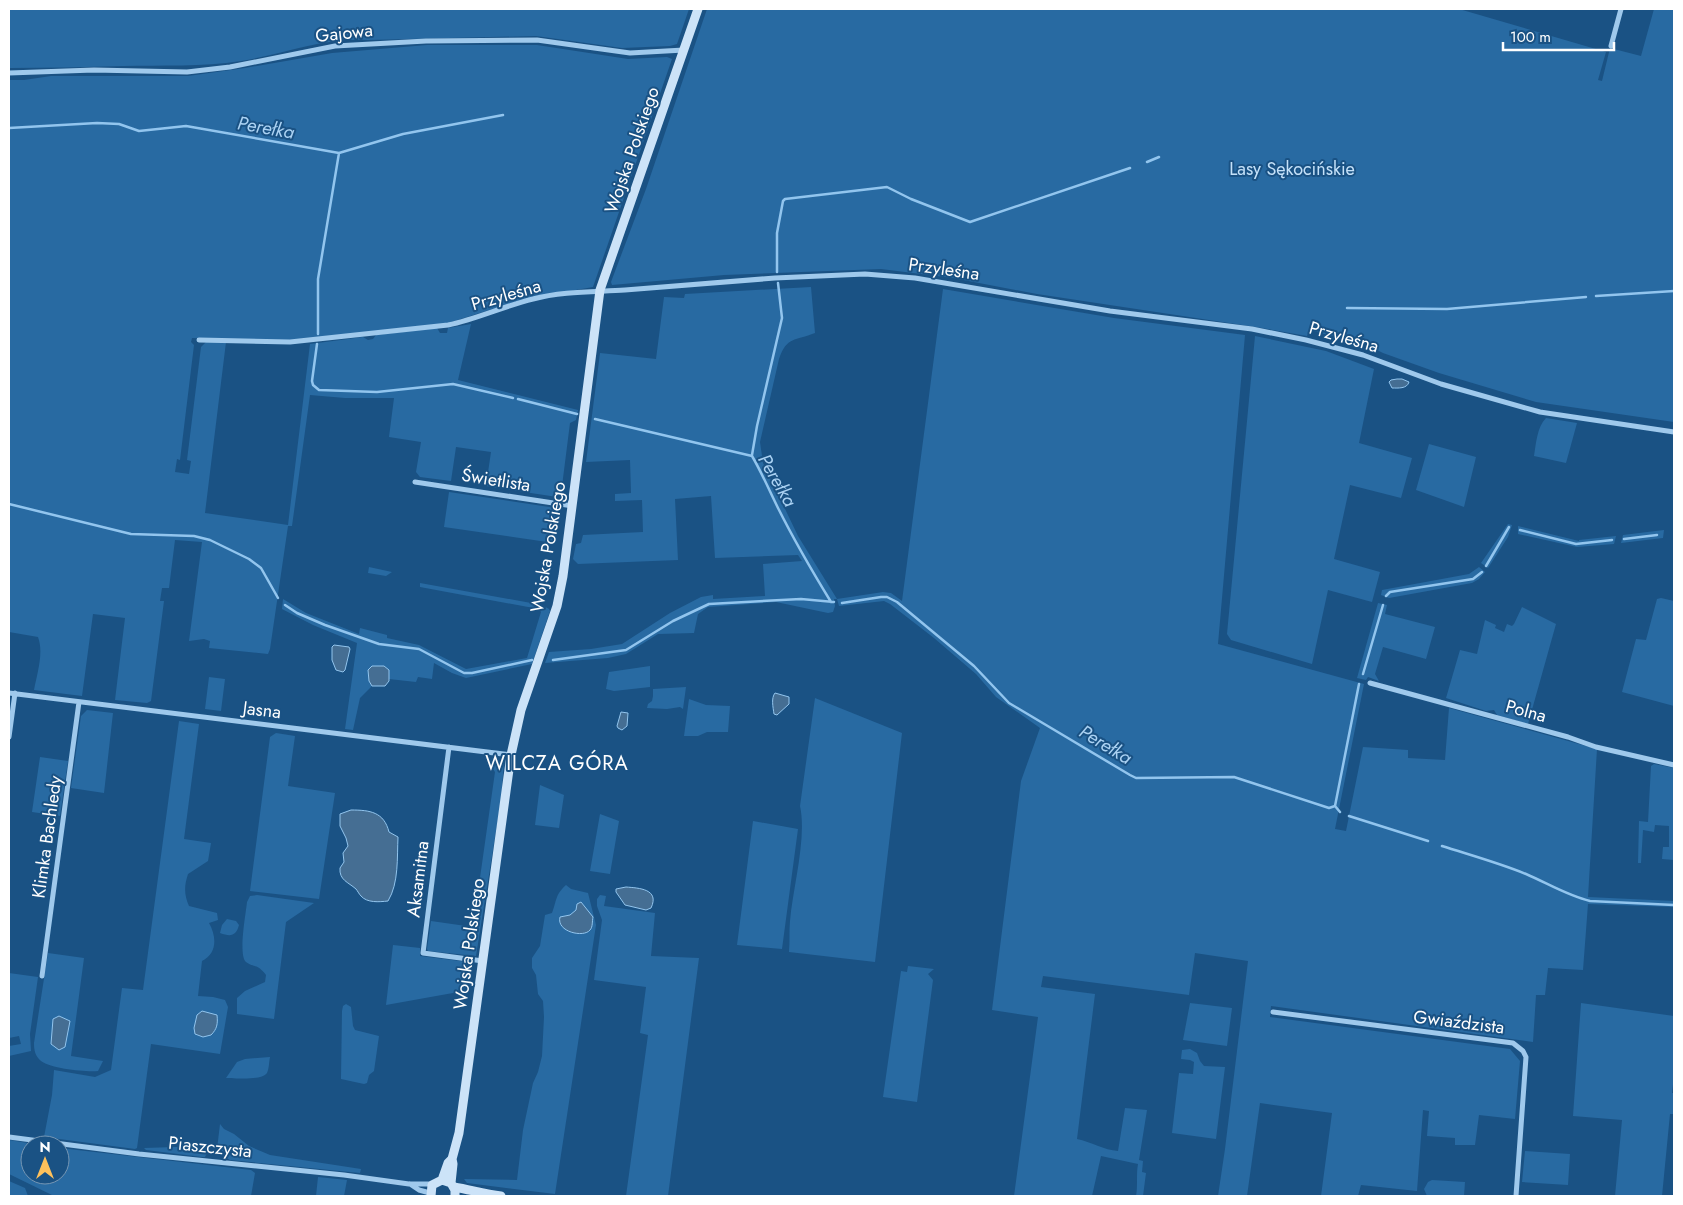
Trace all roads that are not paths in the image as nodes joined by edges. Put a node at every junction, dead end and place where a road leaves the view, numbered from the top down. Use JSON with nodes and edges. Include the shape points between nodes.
{"nodes":[{"id":1,"x":698,"y":9,"type":"edge"},
{"id":2,"x":1621,"y":9,"type":"edge"},
{"id":3,"x":1611,"y":46,"type":"dead end"},
{"id":4,"x":684,"y":50,"type":"junction"},
{"id":5,"x":9,"y":73,"type":"edge"},
{"id":6,"x":600,"y":290,"type":"junction"},
{"id":7,"x":199,"y":340,"type":"dead end"},
{"id":8,"x":1674,"y":432,"type":"edge"},
{"id":9,"x":415,"y":482,"type":"dead end"},
{"id":10,"x":573,"y":506,"type":"junction"},
{"id":11,"x":1370,"y":683,"type":"dead end"},
{"id":12,"x":12,"y":693,"type":"edge"},
{"id":13,"x":79,"y":702,"type":"junction"},
{"id":14,"x":9,"y":737,"type":"edge"},
{"id":15,"x":449,"y":747,"type":"junction"},
{"id":16,"x":511,"y":755,"type":"junction"},
{"id":17,"x":1674,"y":765,"type":"edge"},
{"id":18,"x":482,"y":961,"type":"junction"},
{"id":19,"x":42,"y":976,"type":"dead end"},
{"id":20,"x":1273,"y":1012,"type":"dead end"},
{"id":21,"x":9,"y":1137,"type":"edge"},
{"id":22,"x":409,"y":1184,"type":"junction"},
{"id":23,"x":442,"y":1188,"type":"edge"},
{"id":24,"x":476,"y":1195,"type":"edge"},
{"id":25,"x":502,"y":1196,"type":"edge"},
{"id":26,"x":1516,"y":1196,"type":"edge"}],
"edges":[{"from":1,"to":4,"type":"street","name":"Wojska Polskiego"},
{"from":2,"to":3,"type":"street"},
{"from":4,"to":5,"type":"street","name":"Gajowa","via":[[630,53],[537,40],[426,41],[340,45],[230,67],[187,72],[94,70]]},
{"from":4,"to":6,"type":"street","name":"Wojska Polskiego"},
{"from":6,"to":7,"type":"street","name":"Przyleśna","via":[[532,299],[448,325],[290,342]]},
{"from":6,"to":8,"type":"street","name":"Przyleśna","via":[[855,274],[915,278],[1110,311],[1252,329],[1362,356],[1440,384],[1540,412]]},
{"from":6,"to":10,"type":"street","name":"Wojska Polskiego"},
{"from":9,"to":10,"type":"street","name":"Świetlista"},
{"from":10,"to":16,"type":"street","name":"Wojska Polskiego","via":[[557,606],[521,710]]},
{"from":11,"to":17,"type":"street","name":"Polna"},
{"from":12,"to":13,"type":"street","name":"Jasna"},
{"from":12,"to":14,"type":"street"},
{"from":13,"to":15,"type":"street","name":"Jasna"},
{"from":13,"to":19,"type":"street","name":"Klimka Bachledy"},
{"from":15,"to":16,"type":"street","name":"Jasna"},
{"from":15,"to":18,"type":"street","name":"Aksamitna","via":[[423,954]]},
{"from":16,"to":18,"type":"street","name":"Wojska Polskiego"},
{"from":18,"to":23,"type":"street","name":"Wojska Polskiego","via":[[459,1133],[453,1164]]},
{"from":20,"to":26,"type":"street","name":"Gwiaździsta","via":[[1518,1046],[1526,1057]]},
{"from":21,"to":22,"type":"street","name":"Piaszczysta"},
{"from":22,"to":23,"type":"street","name":"Piaszczysta"},
{"from":22,"to":23,"type":"street","name":"Piaszczysta","via":[[419,1190]]},
{"from":23,"to":24,"type":"street","via":[[472,1190]]},
{"from":24,"to":25,"type":"street"}]}
